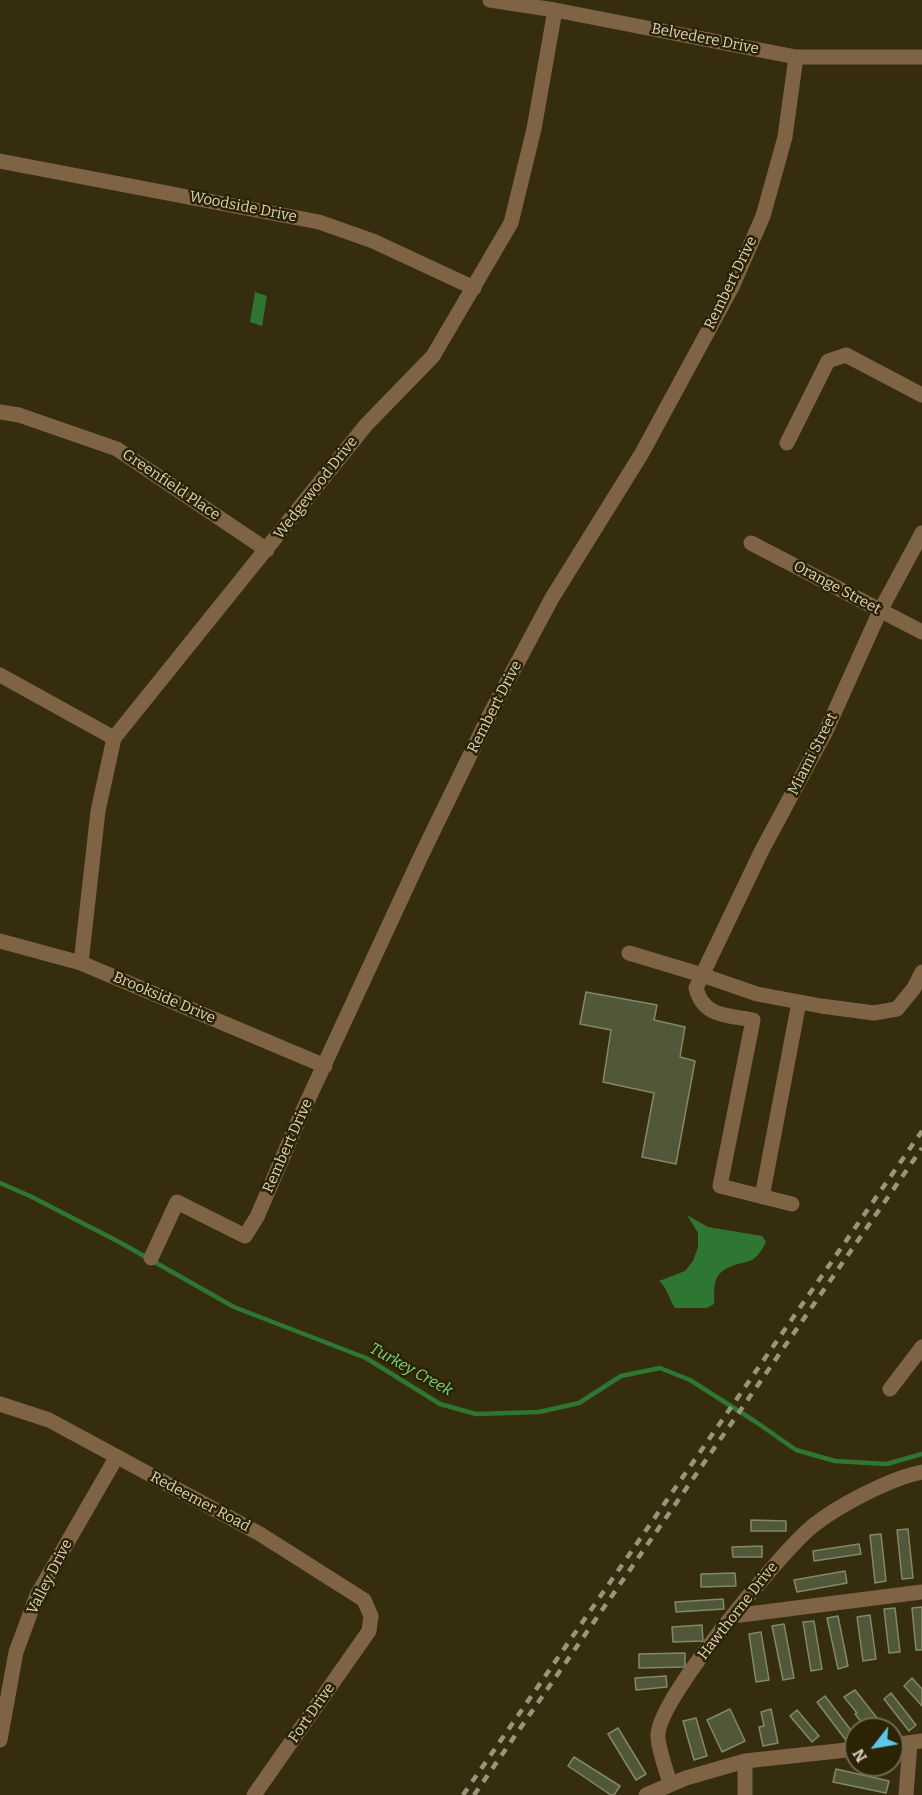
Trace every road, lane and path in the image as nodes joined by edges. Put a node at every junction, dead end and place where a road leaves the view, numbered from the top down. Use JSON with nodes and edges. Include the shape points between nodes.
{"nodes":[{"id":1,"x":490,"y":0,"type":"edge"},
{"id":2,"x":555,"y":10,"type":"junction"},
{"id":3,"x":796,"y":57,"type":"junction"},
{"id":4,"x":922,"y":57,"type":"edge"},
{"id":5,"x":0,"y":161,"type":"edge"},
{"id":6,"x":474,"y":288,"type":"junction"},
{"id":7,"x":922,"y":396,"type":"edge"},
{"id":8,"x":0,"y":412,"type":"edge"},
{"id":9,"x":787,"y":442,"type":"dead end"},
{"id":10,"x":922,"y":533,"type":"edge"},
{"id":11,"x":752,"y":543,"type":"dead end"},
{"id":12,"x":267,"y":550,"type":"junction"},
{"id":13,"x":880,"y":611,"type":"junction"},
{"id":14,"x":922,"y":632,"type":"edge"},
{"id":15,"x":0,"y":675,"type":"edge"},
{"id":16,"x":114,"y":738,"type":"junction"},
{"id":17,"x":0,"y":941,"type":"edge"},
{"id":18,"x":629,"y":953,"type":"dead end"},
{"id":19,"x":81,"y":963,"type":"junction"},
{"id":20,"x":922,"y":972,"type":"edge"},
{"id":21,"x":702,"y":975,"type":"junction"},
{"id":22,"x":757,"y":994,"type":"junction"},
{"id":23,"x":799,"y":1002,"type":"junction"},
{"id":24,"x":753,"y":1020,"type":"junction"},
{"id":25,"x":325,"y":1066,"type":"junction"},
{"id":26,"x":762,"y":1197,"type":"junction"},
{"id":27,"x":792,"y":1204,"type":"dead end"},
{"id":28,"x":151,"y":1258,"type":"dead end"},
{"id":29,"x":922,"y":1347,"type":"edge"},
{"id":30,"x":890,"y":1389,"type":"dead end"},
{"id":31,"x":0,"y":1404,"type":"edge"},
{"id":32,"x":116,"y":1458,"type":"junction"},
{"id":33,"x":922,"y":1472,"type":"edge"},
{"id":34,"x":922,"y":1592,"type":"edge"},
{"id":35,"x":733,"y":1616,"type":"junction"},
{"id":36,"x":369,"y":1631,"type":"joint"},
{"id":37,"x":0,"y":1740,"type":"edge"},
{"id":38,"x":916,"y":1742,"type":"edge"},
{"id":39,"x":844,"y":1750,"type":"edge"},
{"id":40,"x":745,"y":1761,"type":"junction"},
{"id":41,"x":670,"y":1784,"type":"junction"},
{"id":42,"x":254,"y":1795,"type":"edge"},
{"id":43,"x":646,"y":1795,"type":"edge"},
{"id":44,"x":745,"y":1795,"type":"edge"},
{"id":45,"x":906,"y":1795,"type":"edge"}],
"edges":[{"from":1,"to":2,"type":"street","name":"Belvedere Drive"},
{"from":2,"to":3,"type":"street","name":"Belvedere Drive"},
{"from":2,"to":6,"type":"street","name":"Wedgewood Drive","via":[[534,129],[510,223]]},
{"from":3,"to":4,"type":"street","name":"Belvedere Drive"},
{"from":3,"to":25,"type":"street","name":"Rembert Drive","via":[[785,137],[763,216],[732,287],[642,453],[552,598],[491,712]]},
{"from":5,"to":6,"type":"street","name":"Woodside Drive","via":[[319,222],[373,241]]},
{"from":6,"to":12,"type":"street","name":"Wedgewood Drive","via":[[433,356],[366,425]]},
{"from":7,"to":9,"type":"street","via":[[846,355],[828,361]]},
{"from":8,"to":12,"type":"street","name":"Greenfield Place","via":[[117,449]]},
{"from":10,"to":13,"type":"street","name":"Miami Street"},
{"from":11,"to":13,"type":"street","name":"Orange Street"},
{"from":12,"to":16,"type":"street","name":"Wedgewood Drive"},
{"from":13,"to":14,"type":"street","name":"Orange Street"},
{"from":13,"to":21,"type":"street","name":"Miami Street","via":[[826,731],[762,850]]},
{"from":15,"to":16,"type":"street"},
{"from":16,"to":19,"type":"street","name":"Wedgewood Drive","via":[[98,811]]},
{"from":17,"to":19,"type":"street","name":"Brookside Drive"},
{"from":18,"to":21,"type":"street"},
{"from":19,"to":25,"type":"street","name":"Brookside Drive"},
{"from":20,"to":23,"type":"street","via":[[897,1009],[874,1013]]},
{"from":21,"to":22,"type":"street"},
{"from":21,"to":24,"type":"street","via":[[696,988],[708,1011]]},
{"from":22,"to":23,"type":"street"},
{"from":22,"to":24,"type":"street"},
{"from":23,"to":26,"type":"street"},
{"from":24,"to":26,"type":"street","via":[[720,1186]]},
{"from":25,"to":28,"type":"street","name":"Rembert Drive","via":[[245,1236],[177,1202]]},
{"from":26,"to":27,"type":"street"},
{"from":29,"to":30,"type":"street"},
{"from":31,"to":32,"type":"street","name":"Redeemer Road","via":[[49,1420]]},
{"from":32,"to":36,"type":"street","name":"Redeemer Road","via":[[260,1534],[364,1600],[371,1616]]},
{"from":32,"to":37,"type":"street","name":"Valley Drive","via":[[37,1595],[16,1652]]},
{"from":33,"to":35,"type":"street","name":"Hawthorne Drive","via":[[865,1493],[809,1528],[765,1574]]},
{"from":34,"to":35,"type":"street"},
{"from":35,"to":41,"type":"street","name":"Hawthorne Drive","via":[[663,1715],[657,1736]]},
{"from":36,"to":42,"type":"street","name":"Fort Drive"},
{"from":38,"to":45,"type":"street"},
{"from":39,"to":40,"type":"street"},
{"from":40,"to":41,"type":"street"},
{"from":40,"to":44,"type":"street"},
{"from":41,"to":43,"type":"street"}]}
